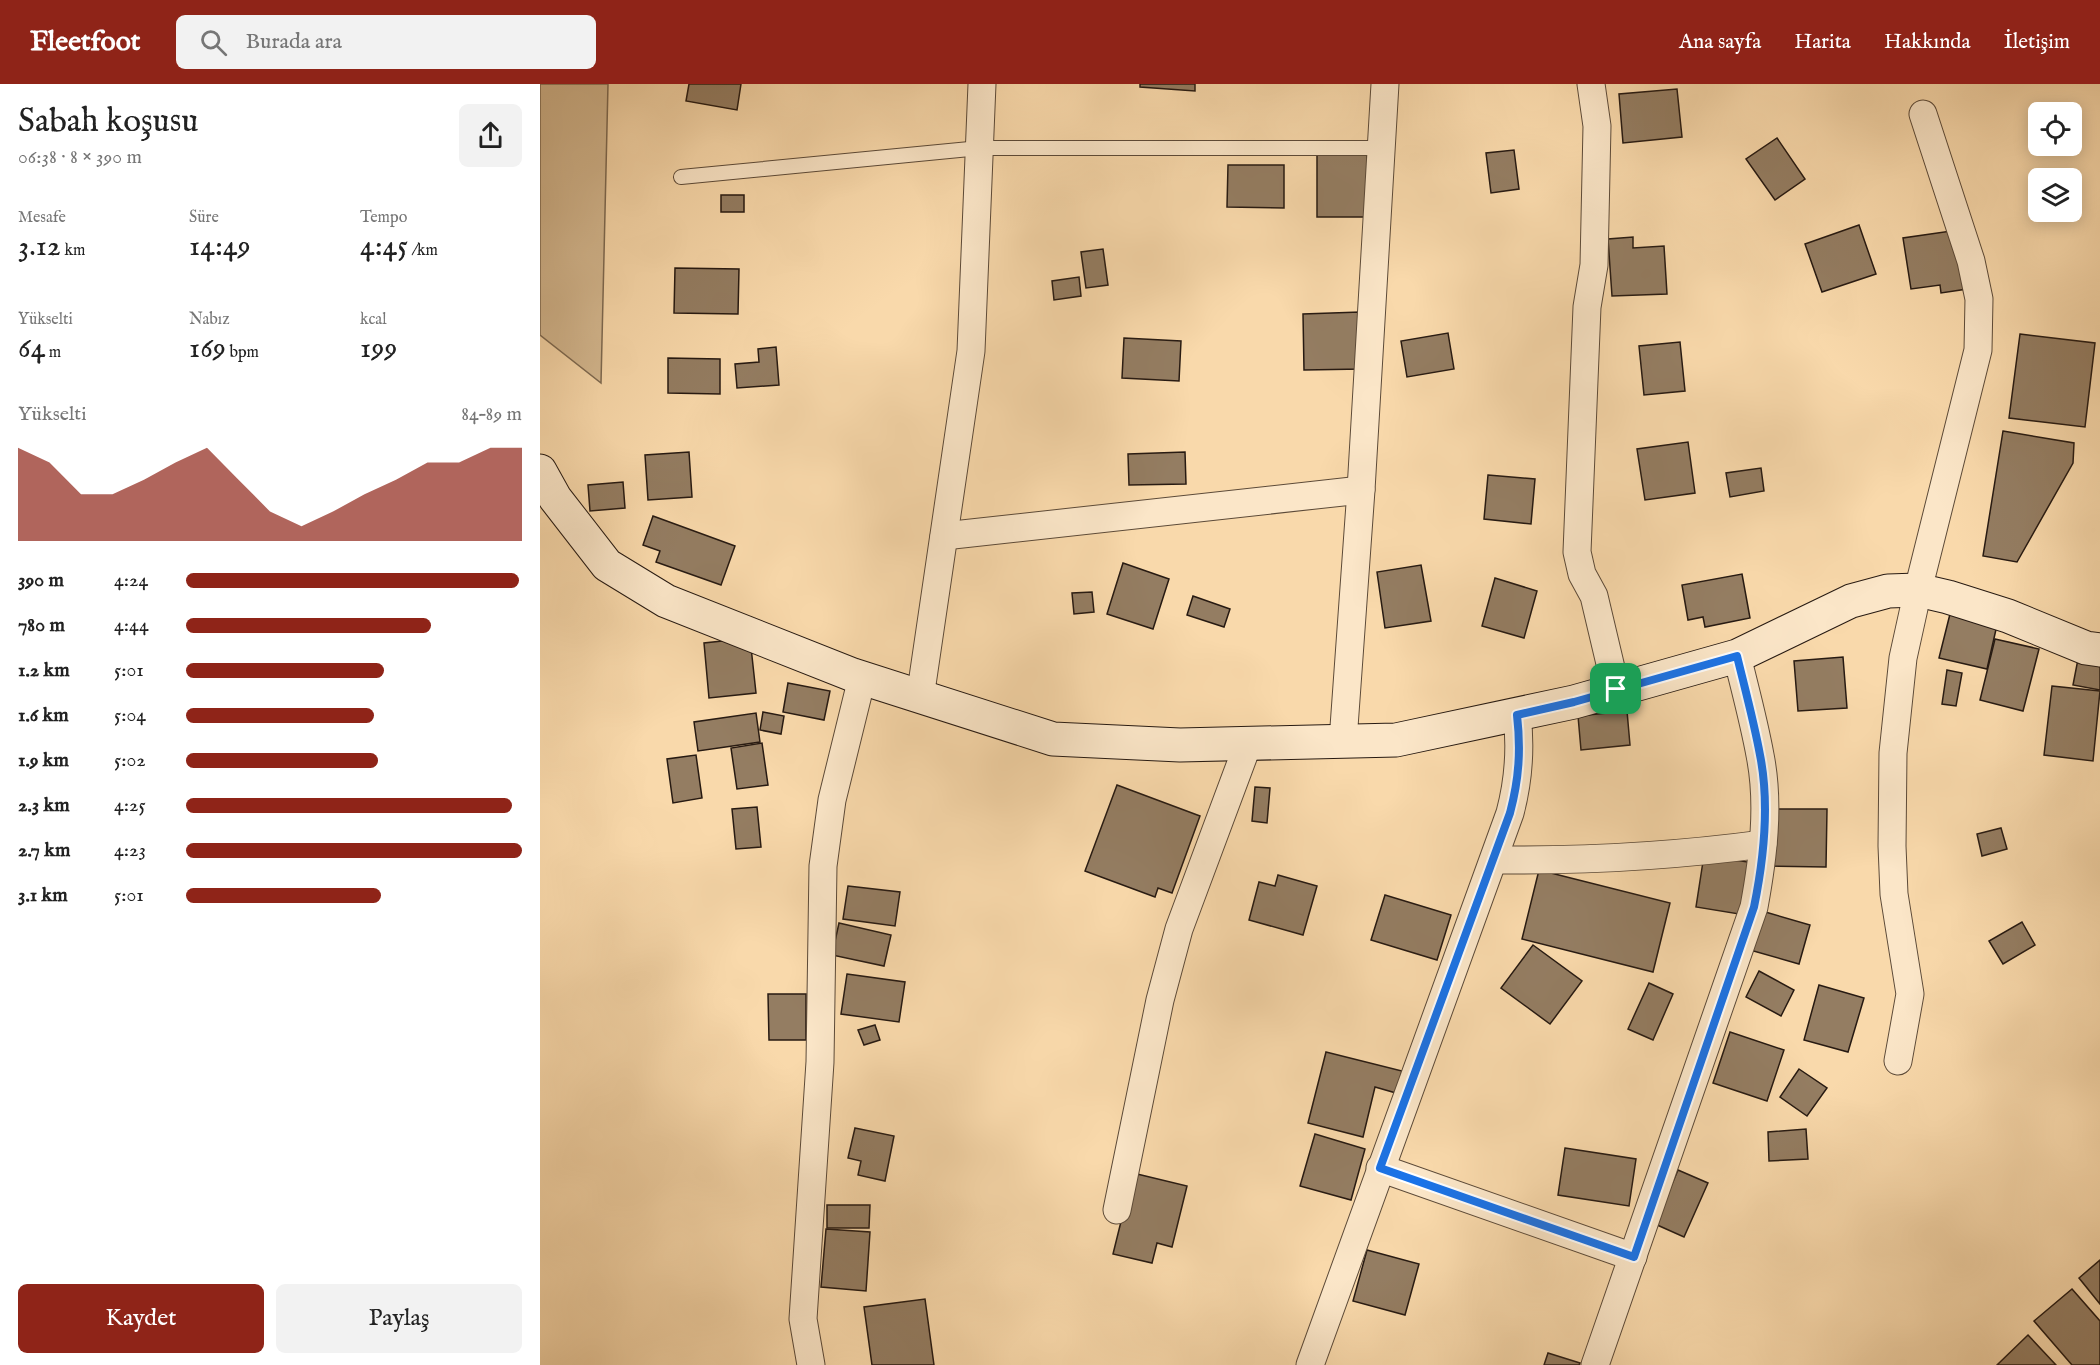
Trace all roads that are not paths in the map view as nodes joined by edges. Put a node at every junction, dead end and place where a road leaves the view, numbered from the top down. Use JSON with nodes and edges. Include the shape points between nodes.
{"nodes":[{"id":1,"x":982,"y":84,"type":"edge"},
{"id":2,"x":1385,"y":84,"type":"edge"},
{"id":3,"x":1591,"y":84,"type":"edge"},
{"id":4,"x":1923,"y":114,"type":"dead end"},
{"id":5,"x":980,"y":148,"type":"junction"},
{"id":6,"x":1381,"y":148,"type":"junction"},
{"id":7,"x":681,"y":177,"type":"dead end"},
{"id":8,"x":540,"y":471,"type":"edge"},
{"id":9,"x":1361,"y":490,"type":"junction"},
{"id":10,"x":944,"y":536,"type":"junction"},
{"id":11,"x":1918,"y":590,"type":"junction"},
{"id":12,"x":2100,"y":650,"type":"edge"},
{"id":13,"x":1737,"y":656,"type":"junction"},
{"id":14,"x":862,"y":678,"type":"junction"},
{"id":15,"x":1616,"y":689,"type":"junction"},
{"id":16,"x":920,"y":698,"type":"junction"},
{"id":17,"x":1517,"y":715,"type":"junction"},
{"id":18,"x":1342,"y":741,"type":"junction"},
{"id":19,"x":1248,"y":744,"type":"junction"},
{"id":20,"x":1763,"y":844,"type":"junction"},
{"id":21,"x":1494,"y":860,"type":"junction"},
{"id":22,"x":1898,"y":1061,"type":"dead end"},
{"id":23,"x":1380,"y":1168,"type":"junction"},
{"id":24,"x":1117,"y":1210,"type":"dead end"},
{"id":25,"x":1634,"y":1257,"type":"junction"},
{"id":26,"x":811,"y":1365,"type":"edge"},
{"id":27,"x":1310,"y":1365,"type":"edge"},
{"id":28,"x":1595,"y":1365,"type":"edge"}],
"edges":[{"from":1,"to":5,"type":"street"},
{"from":2,"to":6,"type":"street"},
{"from":3,"to":15,"type":"street","via":[[1597,126],[1594,265],[1587,308],[1577,552],[1582,574],[1594,596]]},
{"from":4,"to":11,"type":"street","via":[[1971,261],[1979,299],[1978,350]]},
{"from":5,"to":6,"type":"lane"},
{"from":5,"to":7,"type":"lane"},
{"from":5,"to":10,"type":"street","via":[[971,351]]},
{"from":6,"to":9,"type":"street"},
{"from":8,"to":14,"type":"street","via":[[555,498],[607,565],[666,601]]},
{"from":9,"to":10,"type":"street"},
{"from":9,"to":18,"type":"street"},
{"from":10,"to":16,"type":"street"},
{"from":11,"to":12,"type":"street","via":[[1998,613]]},
{"from":11,"to":13,"type":"street","via":[[1888,591],[1851,601]]},
{"from":11,"to":22,"type":"street","via":[[1903,658],[1893,753],[1894,894],[1910,994]]},
{"from":13,"to":15,"type":"street"},
{"from":13,"to":20,"type":"street","via":[[1761,756],[1765,798]]},
{"from":14,"to":16,"type":"street"},
{"from":14,"to":26,"type":"street","via":[[832,800],[823,866],[820,1062],[803,1319]]},
{"from":15,"to":17,"type":"street"},
{"from":16,"to":19,"type":"street","via":[[1053,739]]},
{"from":17,"to":18,"type":"street","via":[[1396,740]]},
{"from":17,"to":21,"type":"street","via":[[1517,784]]},
{"from":18,"to":19,"type":"street"},
{"from":19,"to":24,"type":"street","via":[[1179,929],[1160,1000]]},
{"from":20,"to":21,"type":"street","via":[[1648,857]]},
{"from":20,"to":25,"type":"street","via":[[1754,907]]},
{"from":21,"to":23,"type":"street"},
{"from":23,"to":25,"type":"street"},
{"from":23,"to":27,"type":"street"},
{"from":25,"to":28,"type":"street"}]}
